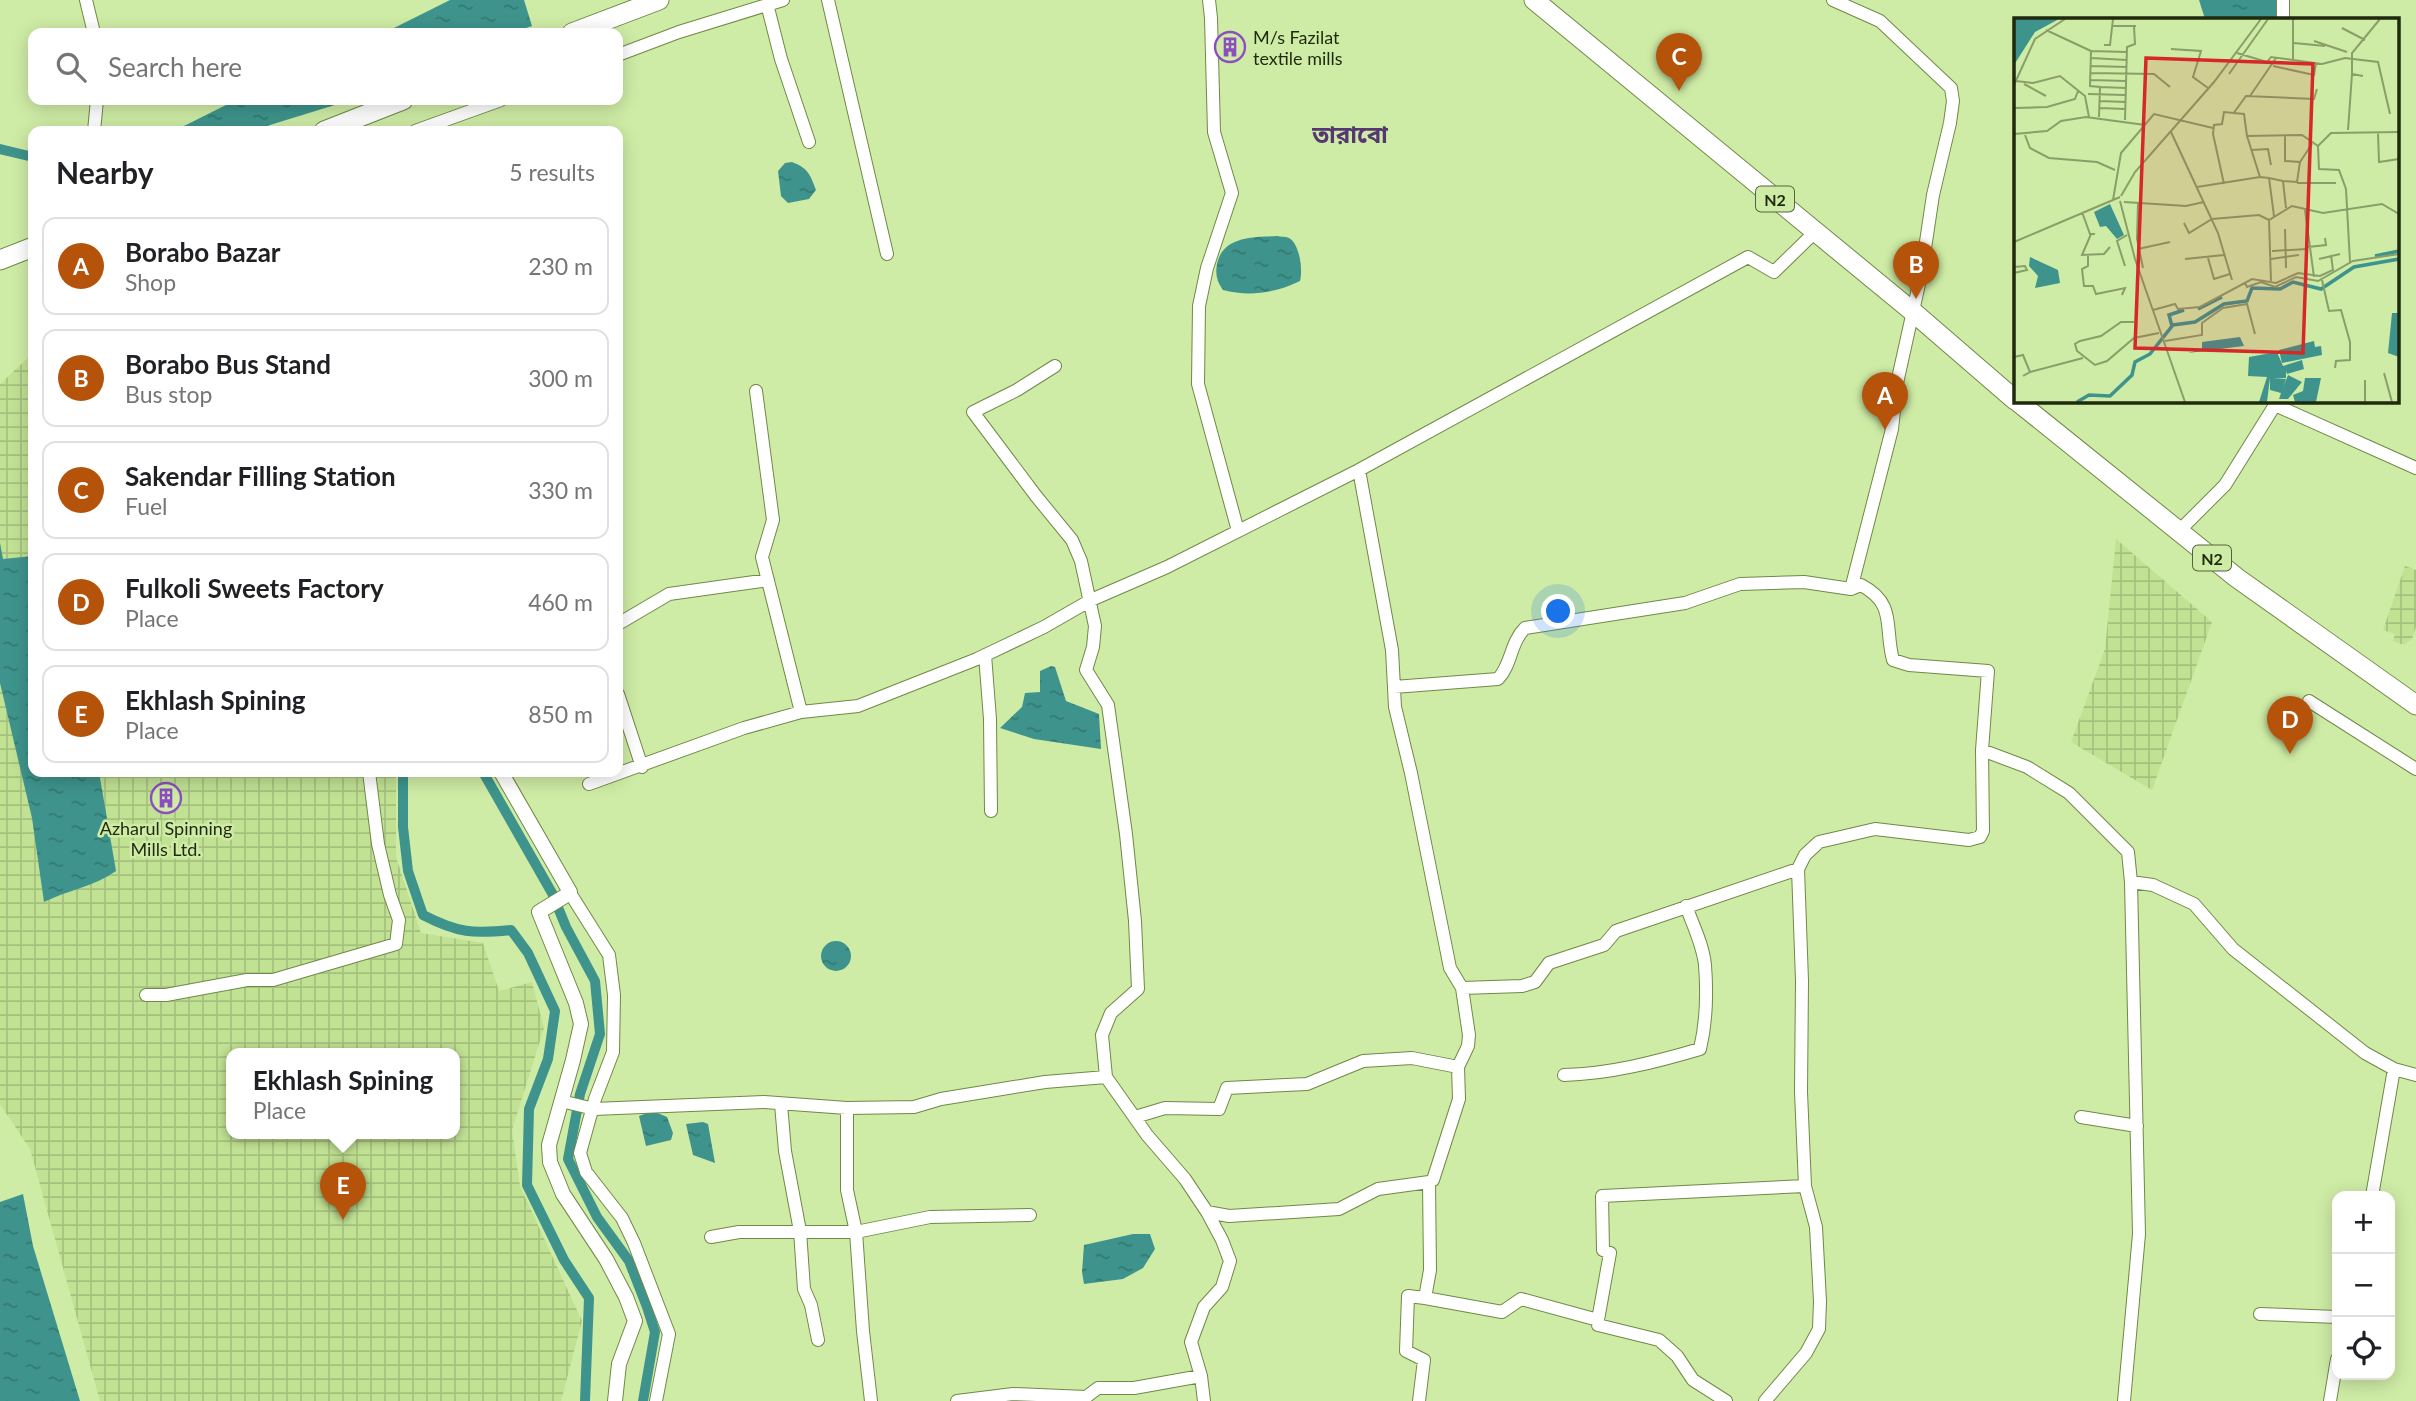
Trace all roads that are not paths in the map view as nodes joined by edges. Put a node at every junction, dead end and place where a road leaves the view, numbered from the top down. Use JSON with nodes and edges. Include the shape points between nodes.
{"nodes":[{"id":1,"x":86,"y":0,"type":"edge"},
{"id":2,"x":659,"y":0,"type":"edge"},
{"id":3,"x":783,"y":0,"type":"edge"},
{"id":4,"x":828,"y":0,"type":"edge"},
{"id":5,"x":1209,"y":0,"type":"edge"},
{"id":6,"x":1534,"y":0,"type":"edge"},
{"id":7,"x":1833,"y":0,"type":"edge"},
{"id":8,"x":1867,"y":0,"type":"edge"},
{"id":9,"x":2283,"y":0,"type":"edge"},
{"id":10,"x":767,"y":4,"type":"junction"},
{"id":11,"x":1864,"y":13,"type":"junction"},
{"id":12,"x":2283,"y":18,"type":"edge"},
{"id":13,"x":92,"y":28,"type":"edge"},
{"id":14,"x":585,"y":28,"type":"edge"},
{"id":15,"x":623,"y":53,"type":"edge"},
{"id":16,"x":97,"y":105,"type":"edge"},
{"id":17,"x":390,"y":105,"type":"edge"},
{"id":18,"x":487,"y":105,"type":"edge"},
{"id":19,"x":94,"y":126,"type":"edge"},
{"id":20,"x":337,"y":126,"type":"edge"},
{"id":21,"x":429,"y":126,"type":"edge"},
{"id":22,"x":809,"y":142,"type":"dead end"},
{"id":23,"x":1815,"y":232,"type":"junction"},
{"id":24,"x":28,"y":249,"type":"edge"},
{"id":25,"x":887,"y":254,"type":"dead end"},
{"id":26,"x":0,"y":260,"type":"edge"},
{"id":27,"x":1912,"y":311,"type":"junction"},
{"id":28,"x":1055,"y":366,"type":"dead end"},
{"id":29,"x":756,"y":391,"type":"dead end"},
{"id":30,"x":2014,"y":398,"type":"edge"},
{"id":31,"x":2018,"y":402,"type":"edge"},
{"id":32,"x":2416,"y":468,"type":"edge"},
{"id":33,"x":1359,"y":470,"type":"junction"},
{"id":34,"x":1238,"y":531,"type":"junction"},
{"id":35,"x":2178,"y":531,"type":"junction"},
{"id":36,"x":768,"y":580,"type":"junction"},
{"id":37,"x":1851,"y":589,"type":"junction"},
{"id":38,"x":1091,"y":600,"type":"junction"},
{"id":39,"x":623,"y":621,"type":"edge"},
{"id":40,"x":985,"y":655,"type":"junction"},
{"id":41,"x":1394,"y":687,"type":"junction"},
{"id":42,"x":2309,"y":701,"type":"dead end"},
{"id":43,"x":2416,"y":705,"type":"edge"},
{"id":44,"x":623,"y":709,"type":"edge"},
{"id":45,"x":802,"y":712,"type":"junction"},
{"id":46,"x":1982,"y":750,"type":"junction"},
{"id":47,"x":642,"y":767,"type":"junction"},
{"id":48,"x":2416,"y":769,"type":"edge"},
{"id":49,"x":623,"y":773,"type":"edge"},
{"id":50,"x":370,"y":777,"type":"edge"},
{"id":51,"x":503,"y":777,"type":"edge"},
{"id":52,"x":611,"y":777,"type":"edge"},
{"id":53,"x":589,"y":784,"type":"dead end"},
{"id":54,"x":991,"y":811,"type":"dead end"},
{"id":55,"x":1798,"y":869,"type":"junction"},
{"id":56,"x":2131,"y":881,"type":"junction"},
{"id":57,"x":570,"y":893,"type":"junction"},
{"id":58,"x":1686,"y":906,"type":"junction"},
{"id":59,"x":1462,"y":988,"type":"junction"},
{"id":60,"x":146,"y":995,"type":"dead end"},
{"id":61,"x":1458,"y":1067,"type":"junction"},
{"id":62,"x":2394,"y":1069,"type":"junction"},
{"id":63,"x":1564,"y":1075,"type":"dead end"},
{"id":64,"x":2416,"y":1075,"type":"edge"},
{"id":65,"x":1107,"y":1077,"type":"junction"},
{"id":66,"x":561,"y":1101,"type":"junction"},
{"id":67,"x":781,"y":1104,"type":"junction"},
{"id":68,"x":847,"y":1108,"type":"junction"},
{"id":69,"x":592,"y":1109,"type":"junction"},
{"id":70,"x":1135,"y":1117,"type":"junction"},
{"id":71,"x":2081,"y":1117,"type":"dead end"},
{"id":72,"x":2137,"y":1126,"type":"junction"},
{"id":73,"x":1429,"y":1182,"type":"junction"},
{"id":74,"x":1805,"y":1186,"type":"junction"},
{"id":75,"x":2373,"y":1191,"type":"edge"},
{"id":76,"x":1207,"y":1212,"type":"junction"},
{"id":77,"x":1030,"y":1215,"type":"dead end"},
{"id":78,"x":800,"y":1231,"type":"junction"},
{"id":79,"x":856,"y":1233,"type":"junction"},
{"id":80,"x":711,"y":1237,"type":"dead end"},
{"id":81,"x":1425,"y":1298,"type":"junction"},
{"id":82,"x":2260,"y":1314,"type":"dead end"},
{"id":83,"x":2332,"y":1317,"type":"edge"},
{"id":84,"x":1598,"y":1320,"type":"junction"},
{"id":85,"x":818,"y":1340,"type":"dead end"},
{"id":86,"x":1201,"y":1376,"type":"junction"},
{"id":87,"x":2334,"y":1380,"type":"edge"},
{"id":88,"x":615,"y":1401,"type":"edge"},
{"id":89,"x":656,"y":1401,"type":"edge"},
{"id":90,"x":871,"y":1401,"type":"edge"},
{"id":91,"x":957,"y":1401,"type":"edge"},
{"id":92,"x":1204,"y":1401,"type":"edge"},
{"id":93,"x":1419,"y":1401,"type":"edge"},
{"id":94,"x":1726,"y":1401,"type":"edge"},
{"id":95,"x":1765,"y":1401,"type":"edge"},
{"id":96,"x":2124,"y":1401,"type":"edge"},
{"id":97,"x":2330,"y":1401,"type":"edge"}],
"edges":[{"from":1,"to":13,"type":"street"},
{"from":2,"to":14,"type":"highway"},
{"from":3,"to":10,"type":"street"},
{"from":4,"to":25,"type":"street"},
{"from":5,"to":34,"type":"street","via":[[1213,132],[1232,193],[1199,306],[1198,384]]},
{"from":6,"to":23,"type":"highway","number":"N2"},
{"from":7,"to":11,"type":"street"},
{"from":8,"to":11,"type":"street"},
{"from":9,"to":12,"type":"street"},
{"from":10,"to":15,"type":"street"},
{"from":10,"to":22,"type":"street"},
{"from":11,"to":27,"type":"street","via":[[1880,21],[1951,88],[1953,101]]},
{"from":16,"to":19,"type":"street"},
{"from":17,"to":20,"type":"highway"},
{"from":18,"to":21,"type":"street"},
{"from":23,"to":27,"type":"highway","number":"N2"},
{"from":23,"to":33,"type":"street","via":[[1774,272],[1748,257]]},
{"from":24,"to":26,"type":"highway"},
{"from":27,"to":30,"type":"highway","number":"N2"},
{"from":27,"to":37,"type":"street","via":[[1892,429]]},
{"from":28,"to":38,"type":"street","via":[[973,412],[1072,540]]},
{"from":29,"to":36,"type":"street","via":[[773,520],[762,557]]},
{"from":31,"to":35,"type":"highway","number":"N2"},
{"from":32,"to":35,"type":"street","via":[[2275,404],[2225,485]]},
{"from":33,"to":34,"type":"street"},
{"from":33,"to":41,"type":"street","via":[[1392,650]]},
{"from":34,"to":38,"type":"street"},
{"from":35,"to":43,"type":"highway","number":"N2","via":[[2236,578]]},
{"from":36,"to":39,"type":"street","via":[[669,594]]},
{"from":36,"to":45,"type":"street"},
{"from":37,"to":41,"type":"street","via":[[1804,582],[1740,584],[1685,603],[1525,628],[1515,638],[1506,670],[1497,679]]},
{"from":37,"to":46,"type":"street","via":[[1861,585],[1876,593],[1886,610],[1894,660],[1988,671]]},
{"from":38,"to":40,"type":"street"},
{"from":38,"to":65,"type":"street","via":[[1095,626],[1086,670],[1108,705],[1126,834],[1138,989],[1111,1013],[1102,1035]]},
{"from":40,"to":45,"type":"street","via":[[858,706]]},
{"from":40,"to":54,"type":"street"},
{"from":41,"to":59,"type":"street","via":[[1450,968]]},
{"from":42,"to":48,"type":"street"},
{"from":44,"to":47,"type":"street"},
{"from":45,"to":47,"type":"street","via":[[744,728]]},
{"from":46,"to":55,"type":"street","via":[[1980,837],[1969,840],[1875,829],[1819,842]]},
{"from":46,"to":56,"type":"street","via":[[2026,767],[2069,793],[2128,852]]},
{"from":47,"to":49,"type":"street"},
{"from":50,"to":60,"type":"street","via":[[378,844],[399,920],[396,944],[274,980]]},
{"from":51,"to":57,"type":"street"},
{"from":52,"to":53,"type":"street"},
{"from":55,"to":58,"type":"street"},
{"from":55,"to":74,"type":"street"},
{"from":56,"to":62,"type":"street","via":[[2153,885],[2194,904],[2232,949],[2365,1053]]},
{"from":56,"to":72,"type":"street"},
{"from":57,"to":66,"type":"street","via":[[538,912],[576,1003],[580,1024]]},
{"from":57,"to":69,"type":"street","via":[[609,955],[614,995],[613,1052]]},
{"from":58,"to":59,"type":"street","via":[[1616,930],[1604,945],[1549,963],[1535,982]]},
{"from":58,"to":63,"type":"street","via":[[1705,964],[1700,1049],[1616,1069]]},
{"from":59,"to":61,"type":"street","via":[[1469,1035]]},
{"from":61,"to":70,"type":"street","via":[[1412,1058],[1363,1061],[1307,1084],[1227,1088],[1220,1109],[1166,1108]]},
{"from":61,"to":73,"type":"street","via":[[1459,1099]]},
{"from":62,"to":64,"type":"street"},
{"from":62,"to":75,"type":"street"},
{"from":65,"to":68,"type":"street","via":[[1045,1082],[914,1107]]},
{"from":65,"to":70,"type":"street"},
{"from":66,"to":69,"type":"street"},
{"from":66,"to":88,"type":"street","via":[[549,1145],[550,1162],[563,1194],[621,1287],[635,1321],[620,1364]]},
{"from":67,"to":68,"type":"street"},
{"from":67,"to":69,"type":"street"},
{"from":67,"to":78,"type":"street"},
{"from":68,"to":79,"type":"street","via":[[847,1191]]},
{"from":69,"to":89,"type":"street","via":[[580,1153],[586,1172],[622,1218],[669,1334]]},
{"from":70,"to":76,"type":"street"},
{"from":71,"to":72,"type":"street"},
{"from":72,"to":96,"type":"street","via":[[2139,1234]]},
{"from":73,"to":76,"type":"street","via":[[1378,1189],[1339,1209],[1229,1216]]},
{"from":73,"to":81,"type":"street","via":[[1430,1270]]},
{"from":74,"to":84,"type":"street","via":[[1602,1196],[1603,1250],[1609,1253]]},
{"from":74,"to":95,"type":"street","via":[[1816,1227],[1819,1329],[1806,1353]]},
{"from":76,"to":86,"type":"street","via":[[1230,1261],[1222,1287],[1205,1307],[1191,1342]]},
{"from":77,"to":79,"type":"street","via":[[930,1217]]},
{"from":78,"to":79,"type":"street"},
{"from":78,"to":80,"type":"street"},
{"from":78,"to":85,"type":"street","via":[[804,1289]]},
{"from":79,"to":90,"type":"street"},
{"from":81,"to":84,"type":"street","via":[[1502,1312],[1521,1299]]},
{"from":81,"to":93,"type":"street","via":[[1408,1296],[1406,1351],[1424,1360]]},
{"from":82,"to":83,"type":"street"},
{"from":84,"to":94,"type":"street","via":[[1598,1325],[1659,1340],[1693,1380]]},
{"from":86,"to":91,"type":"street","via":[[1134,1388],[1098,1388],[1086,1397],[1013,1394]]},
{"from":86,"to":92,"type":"street"},
{"from":87,"to":97,"type":"street"}]}
